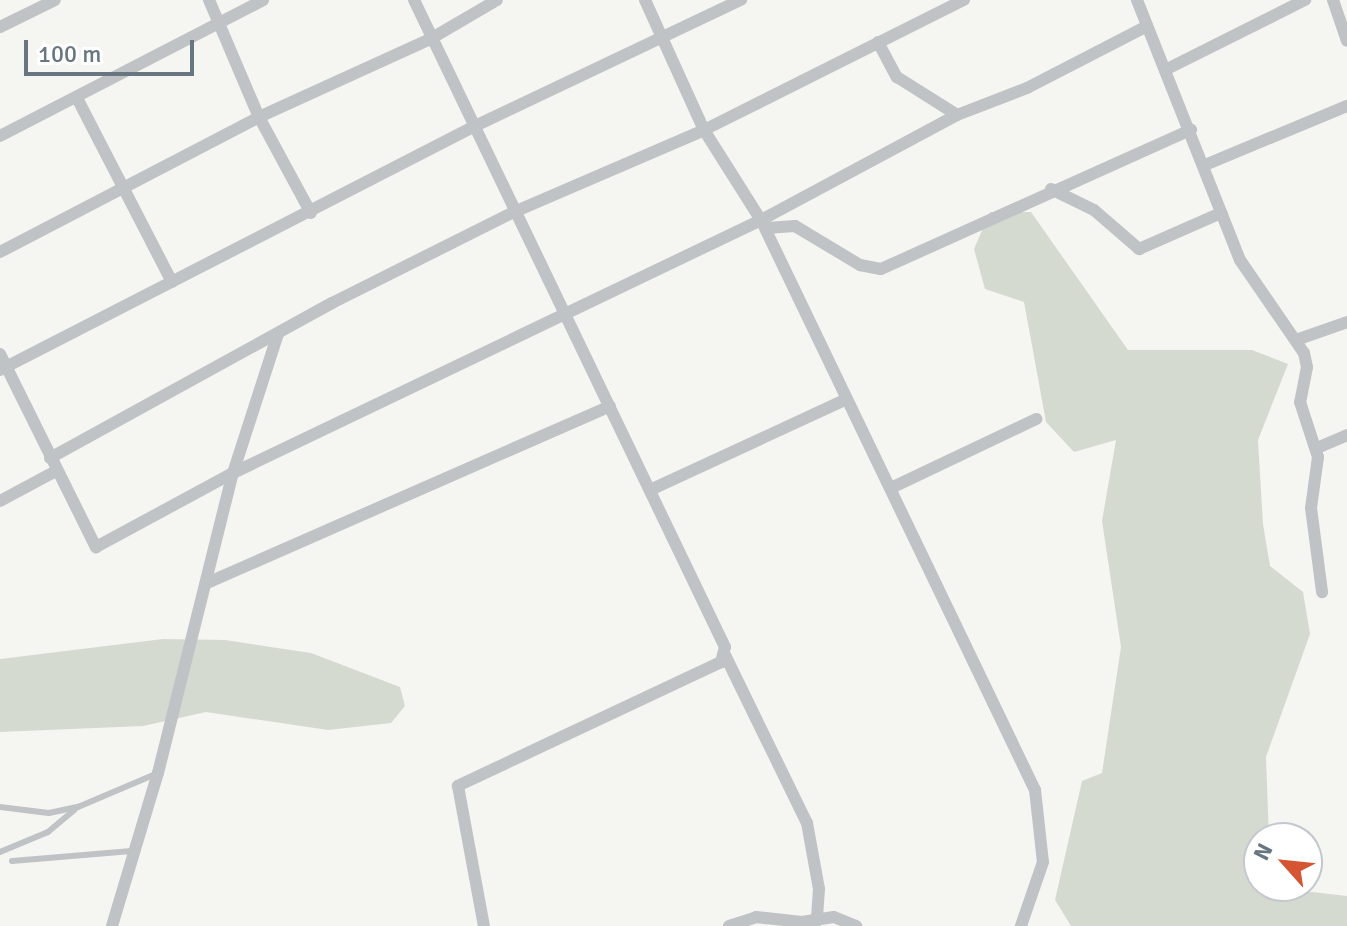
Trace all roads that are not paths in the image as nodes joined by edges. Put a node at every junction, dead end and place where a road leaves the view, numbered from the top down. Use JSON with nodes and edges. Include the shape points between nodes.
{"nodes":[{"id":1,"x":55,"y":0,"type":"edge"},
{"id":2,"x":209,"y":0,"type":"edge"},
{"id":3,"x":263,"y":0,"type":"edge"},
{"id":4,"x":414,"y":0,"type":"edge"},
{"id":5,"x":497,"y":0,"type":"edge"},
{"id":6,"x":645,"y":0,"type":"edge"},
{"id":7,"x":741,"y":0,"type":"edge"},
{"id":8,"x":964,"y":0,"type":"edge"},
{"id":9,"x":1137,"y":0,"type":"edge"},
{"id":10,"x":1305,"y":0,"type":"edge"},
{"id":11,"x":1333,"y":0,"type":"edge"},
{"id":12,"x":219,"y":23,"type":"junction"},
{"id":13,"x":1147,"y":26,"type":"junction"},
{"id":14,"x":0,"y":27,"type":"edge"},
{"id":15,"x":659,"y":37,"type":"junction"},
{"id":16,"x":432,"y":38,"type":"junction"},
{"id":17,"x":1347,"y":41,"type":"edge"},
{"id":18,"x":878,"y":42,"type":"junction"},
{"id":19,"x":1165,"y":70,"type":"junction"},
{"id":20,"x":77,"y":98,"type":"junction"},
{"id":21,"x":1347,"y":106,"type":"edge"},
{"id":22,"x":957,"y":115,"type":"junction"},
{"id":23,"x":259,"y":117,"type":"junction"},
{"id":24,"x":473,"y":127,"type":"junction"},
{"id":25,"x":704,"y":130,"type":"junction"},
{"id":26,"x":1191,"y":130,"type":"junction"},
{"id":27,"x":0,"y":136,"type":"edge"},
{"id":28,"x":1205,"y":165,"type":"junction"},
{"id":29,"x":123,"y":189,"type":"junction"},
{"id":30,"x":1051,"y":189,"type":"junction"},
{"id":31,"x":514,"y":212,"type":"junction"},
{"id":32,"x":311,"y":213,"type":"junction"},
{"id":33,"x":1221,"y":213,"type":"junction"},
{"id":34,"x":764,"y":224,"type":"junction"},
{"id":35,"x":0,"y":252,"type":"edge"},
{"id":36,"x":172,"y":282,"type":"junction"},
{"id":37,"x":564,"y":315,"type":"junction"},
{"id":38,"x":1347,"y":322,"type":"edge"},
{"id":39,"x":278,"y":334,"type":"junction"},
{"id":40,"x":1296,"y":340,"type":"junction"},
{"id":41,"x":0,"y":354,"type":"edge"},
{"id":42,"x":3,"y":368,"type":"edge"},
{"id":43,"x":845,"y":400,"type":"junction"},
{"id":44,"x":610,"y":406,"type":"junction"},
{"id":45,"x":1036,"y":419,"type":"dead end"},
{"id":46,"x":1347,"y":435,"type":"edge"},
{"id":47,"x":1317,"y":448,"type":"junction"},
{"id":48,"x":50,"y":458,"type":"junction"},
{"id":49,"x":56,"y":471,"type":"junction"},
{"id":50,"x":233,"y":473,"type":"junction"},
{"id":51,"x":891,"y":488,"type":"junction"},
{"id":52,"x":650,"y":490,"type":"junction"},
{"id":53,"x":0,"y":501,"type":"edge"},
{"id":54,"x":207,"y":583,"type":"junction"},
{"id":55,"x":1322,"y":592,"type":"dead end"},
{"id":56,"x":725,"y":655,"type":"junction"},
{"id":57,"x":158,"y":773,"type":"junction"},
{"id":58,"x":0,"y":807,"type":"edge"},
{"id":59,"x":78,"y":807,"type":"junction"},
{"id":60,"x":132,"y":851,"type":"junction"},
{"id":61,"x":0,"y":852,"type":"edge"},
{"id":62,"x":12,"y":861,"type":"dead end"},
{"id":63,"x":817,"y":921,"type":"junction"},
{"id":64,"x":112,"y":926,"type":"edge"},
{"id":65,"x":484,"y":926,"type":"edge"},
{"id":66,"x":729,"y":926,"type":"edge"},
{"id":67,"x":856,"y":926,"type":"edge"},
{"id":68,"x":1021,"y":926,"type":"edge"}],
"edges":[{"from":1,"to":14,"type":"street"},
{"from":2,"to":12,"type":"street"},
{"from":3,"to":12,"type":"street"},
{"from":4,"to":16,"type":"street"},
{"from":5,"to":16,"type":"street"},
{"from":6,"to":15,"type":"street"},
{"from":7,"to":15,"type":"street"},
{"from":8,"to":18,"type":"street"},
{"from":9,"to":13,"type":"street"},
{"from":10,"to":19,"type":"street"},
{"from":11,"to":17,"type":"street"},
{"from":12,"to":20,"type":"street"},
{"from":12,"to":23,"type":"street"},
{"from":13,"to":19,"type":"street"},
{"from":13,"to":22,"type":"street","via":[[1027,88]]},
{"from":15,"to":24,"type":"street"},
{"from":15,"to":25,"type":"street"},
{"from":16,"to":23,"type":"street"},
{"from":16,"to":24,"type":"street"},
{"from":18,"to":22,"type":"street","via":[[897,77]]},
{"from":18,"to":25,"type":"street"},
{"from":19,"to":26,"type":"street"},
{"from":20,"to":27,"type":"street"},
{"from":20,"to":29,"type":"street"},
{"from":21,"to":28,"type":"street"},
{"from":22,"to":34,"type":"street"},
{"from":23,"to":29,"type":"street"},
{"from":23,"to":32,"type":"street"},
{"from":24,"to":31,"type":"street"},
{"from":24,"to":32,"type":"street"},
{"from":25,"to":31,"type":"street"},
{"from":25,"to":34,"type":"street"},
{"from":26,"to":28,"type":"street"},
{"from":26,"to":30,"type":"street"},
{"from":28,"to":33,"type":"street"},
{"from":29,"to":35,"type":"street"},
{"from":29,"to":36,"type":"street"},
{"from":30,"to":33,"type":"street","via":[[1094,210],[1139,249]]},
{"from":30,"to":34,"type":"street","via":[[881,269],[860,265],[795,226]]},
{"from":31,"to":37,"type":"street"},
{"from":31,"to":39,"type":"street"},
{"from":32,"to":36,"type":"street"},
{"from":33,"to":40,"type":"street","via":[[1247,273]]},
{"from":34,"to":37,"type":"street"},
{"from":34,"to":43,"type":"street"},
{"from":36,"to":42,"type":"street"},
{"from":37,"to":44,"type":"street"},
{"from":37,"to":50,"type":"street"},
{"from":38,"to":40,"type":"street"},
{"from":39,"to":48,"type":"street"},
{"from":39,"to":50,"type":"street"},
{"from":40,"to":47,"type":"street","via":[[1307,367],[1300,402]]},
{"from":41,"to":42,"type":"street"},
{"from":42,"to":48,"type":"street"},
{"from":43,"to":51,"type":"street"},
{"from":43,"to":52,"type":"street"},
{"from":44,"to":52,"type":"street"},
{"from":44,"to":54,"type":"street"},
{"from":45,"to":51,"type":"street"},
{"from":46,"to":47,"type":"street"},
{"from":47,"to":55,"type":"street","via":[[1310,487]]},
{"from":48,"to":49,"type":"street"},
{"from":49,"to":50,"type":"street","via":[[93,547]]},
{"from":49,"to":53,"type":"street"},
{"from":50,"to":54,"type":"street"},
{"from":51,"to":68,"type":"street","via":[[1035,790],[1043,862]]},
{"from":52,"to":56,"type":"street"},
{"from":54,"to":57,"type":"street"},
{"from":56,"to":63,"type":"street","via":[[807,823],[818,877]]},
{"from":56,"to":65,"type":"street","via":[[721,662],[565,739],[458,786]]},
{"from":57,"to":59,"type":"lane"},
{"from":57,"to":60,"type":"street"},
{"from":58,"to":59,"type":"lane","via":[[49,813]]},
{"from":59,"to":61,"type":"lane","via":[[48,832]]},
{"from":60,"to":62,"type":"lane"},
{"from":60,"to":64,"type":"street"},
{"from":63,"to":66,"type":"street","via":[[756,917]]},
{"from":63,"to":67,"type":"street","via":[[834,917]]}]}
